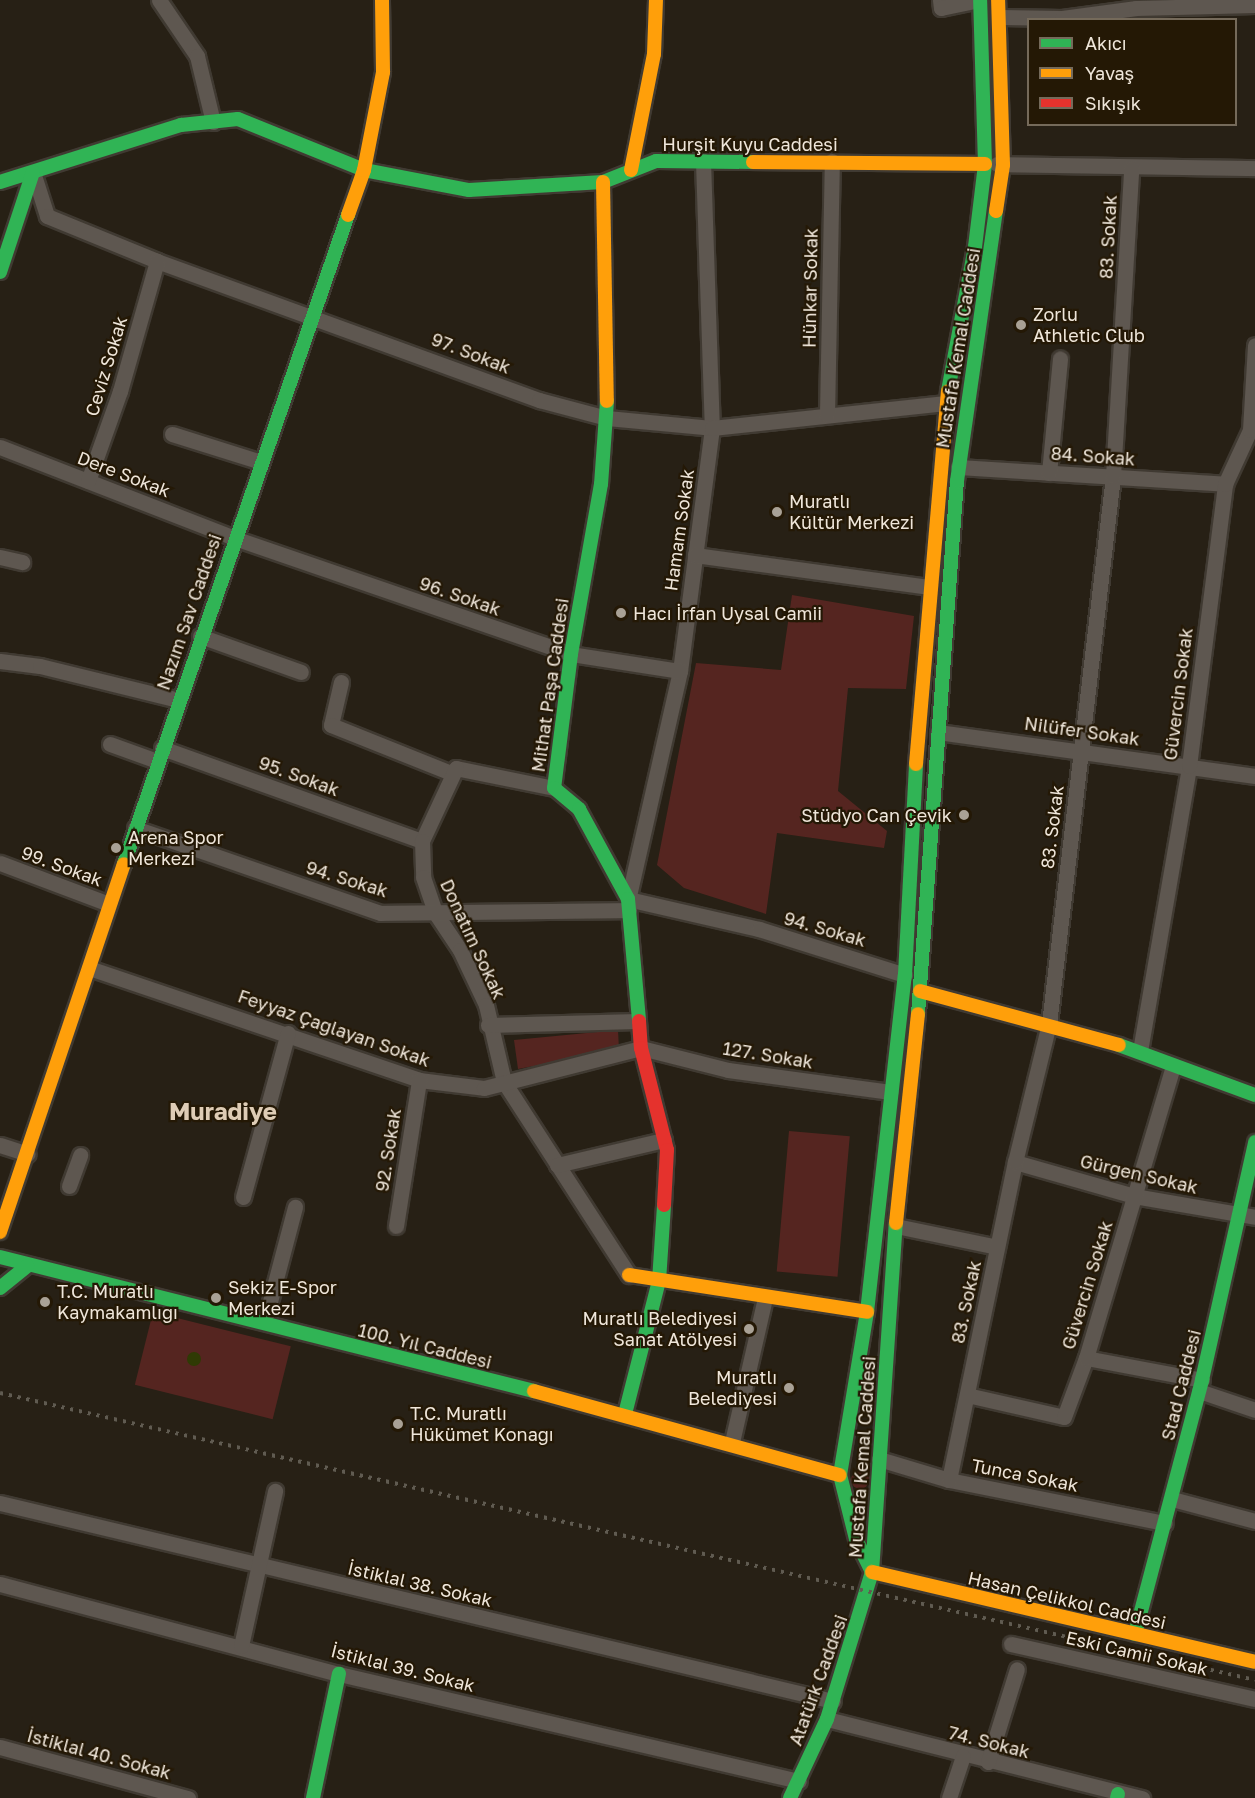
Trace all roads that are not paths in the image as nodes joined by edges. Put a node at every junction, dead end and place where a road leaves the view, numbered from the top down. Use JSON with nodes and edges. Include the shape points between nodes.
{"nodes":[{"id":1,"x":159,"y":0,"type":"edge"},
{"id":2,"x":382,"y":0,"type":"edge"},
{"id":3,"x":656,"y":0,"type":"edge"},
{"id":4,"x":940,"y":0,"type":"edge"},
{"id":5,"x":979,"y":0,"type":"edge"},
{"id":6,"x":998,"y":0,"type":"edge"},
{"id":7,"x":1255,"y":5,"type":"edge"},
{"id":8,"x":1001,"y":17,"type":"junction"},
{"id":9,"x":213,"y":122,"type":"junction"},
{"id":10,"x":703,"y":161,"type":"junction"},
{"id":11,"x":832,"y":161,"type":"junction"},
{"id":12,"x":985,"y":164,"type":"junction"},
{"id":13,"x":1003,"y":165,"type":"junction"},
{"id":14,"x":1255,"y":168,"type":"edge"},
{"id":15,"x":1131,"y":169,"type":"junction"},
{"id":16,"x":364,"y":170,"type":"junction"},
{"id":17,"x":631,"y":170,"type":"junction"},
{"id":18,"x":33,"y":172,"type":"junction"},
{"id":19,"x":0,"y":182,"type":"edge"},
{"id":20,"x":603,"y":182,"type":"junction"},
{"id":21,"x":158,"y":261,"type":"junction"},
{"id":22,"x":0,"y":272,"type":"edge"},
{"id":23,"x":314,"y":318,"type":"junction"},
{"id":24,"x":1255,"y":345,"type":"edge"},
{"id":25,"x":1060,"y":359,"type":"dead end"},
{"id":26,"x":946,"y":403,"type":"junction"},
{"id":27,"x":827,"y":415,"type":"junction"},
{"id":28,"x":607,"y":418,"type":"junction"},
{"id":29,"x":712,"y":428,"type":"junction"},
{"id":30,"x":172,"y":434,"type":"dead end"},
{"id":31,"x":0,"y":447,"type":"edge"},
{"id":32,"x":261,"y":462,"type":"junction"},
{"id":33,"x":958,"y":467,"type":"junction"},
{"id":34,"x":1049,"y":473,"type":"junction"},
{"id":35,"x":1113,"y":476,"type":"junction"},
{"id":36,"x":88,"y":481,"type":"junction"},
{"id":37,"x":1225,"y":484,"type":"junction"},
{"id":38,"x":233,"y":538,"type":"junction"},
{"id":39,"x":695,"y":555,"type":"junction"},
{"id":40,"x":0,"y":557,"type":"edge"},
{"id":41,"x":22,"y":562,"type":"dead end"},
{"id":42,"x":930,"y":587,"type":"junction"},
{"id":43,"x":200,"y":636,"type":"junction"},
{"id":44,"x":571,"y":654,"type":"junction"},
{"id":45,"x":0,"y":661,"type":"edge"},
{"id":46,"x":680,"y":671,"type":"junction"},
{"id":47,"x":301,"y":672,"type":"dead end"},
{"id":48,"x":341,"y":682,"type":"dead end"},
{"id":49,"x":921,"y":699,"type":"junction"},
{"id":50,"x":178,"y":700,"type":"junction"},
{"id":51,"x":940,"y":701,"type":"junction"},
{"id":52,"x":938,"y":732,"type":"junction"},
{"id":53,"x":110,"y":744,"type":"dead end"},
{"id":54,"x":1081,"y":750,"type":"junction"},
{"id":55,"x":160,"y":754,"type":"junction"},
{"id":56,"x":1189,"y":766,"type":"junction"},
{"id":57,"x":454,"y":771,"type":"junction"},
{"id":58,"x":1255,"y":776,"type":"edge"},
{"id":59,"x":554,"y":788,"type":"junction"},
{"id":60,"x":910,"y":824,"type":"junction"},
{"id":61,"x":932,"y":827,"type":"junction"},
{"id":62,"x":135,"y":828,"type":"junction"},
{"id":63,"x":422,"y":841,"type":"junction"},
{"id":64,"x":0,"y":864,"type":"edge"},
{"id":65,"x":110,"y":904,"type":"junction"},
{"id":66,"x":628,"y":904,"type":"junction"},
{"id":67,"x":436,"y":914,"type":"junction"},
{"id":68,"x":89,"y":968,"type":"junction"},
{"id":69,"x":905,"y":975,"type":"junction"},
{"id":70,"x":920,"y":991,"type":"junction"},
{"id":71,"x":637,"y":1021,"type":"junction"},
{"id":72,"x":1049,"y":1024,"type":"junction"},
{"id":73,"x":488,"y":1025,"type":"junction"},
{"id":74,"x":288,"y":1033,"type":"junction"},
{"id":75,"x":641,"y":1048,"type":"junction"},
{"id":76,"x":1140,"y":1051,"type":"junction"},
{"id":77,"x":1173,"y":1067,"type":"junction"},
{"id":78,"x":419,"y":1080,"type":"junction"},
{"id":79,"x":504,"y":1082,"type":"junction"},
{"id":80,"x":891,"y":1092,"type":"junction"},
{"id":81,"x":1255,"y":1095,"type":"edge"},
{"id":82,"x":664,"y":1140,"type":"junction"},
{"id":83,"x":1255,"y":1143,"type":"edge"},
{"id":84,"x":0,"y":1145,"type":"edge"},
{"id":85,"x":28,"y":1154,"type":"junction"},
{"id":86,"x":80,"y":1155,"type":"dead end"},
{"id":87,"x":1015,"y":1162,"type":"junction"},
{"id":88,"x":557,"y":1165,"type":"junction"},
{"id":89,"x":69,"y":1186,"type":"dead end"},
{"id":90,"x":1134,"y":1196,"type":"junction"},
{"id":91,"x":243,"y":1197,"type":"dead end"},
{"id":92,"x":295,"y":1207,"type":"dead end"},
{"id":93,"x":1239,"y":1216,"type":"junction"},
{"id":94,"x":1255,"y":1217,"type":"edge"},
{"id":95,"x":396,"y":1226,"type":"dead end"},
{"id":96,"x":896,"y":1226,"type":"junction"},
{"id":97,"x":0,"y":1232,"type":"edge"},
{"id":98,"x":997,"y":1247,"type":"junction"},
{"id":99,"x":0,"y":1257,"type":"edge"},
{"id":100,"x":27,"y":1266,"type":"junction"},
{"id":101,"x":629,"y":1275,"type":"joint"},
{"id":102,"x":659,"y":1281,"type":"junction"},
{"id":103,"x":0,"y":1288,"type":"edge"},
{"id":104,"x":765,"y":1298,"type":"junction"},
{"id":105,"x":867,"y":1312,"type":"junction"},
{"id":106,"x":267,"y":1313,"type":"dead end"},
{"id":107,"x":1086,"y":1358,"type":"junction"},
{"id":108,"x":1201,"y":1386,"type":"junction"},
{"id":109,"x":966,"y":1395,"type":"junction"},
{"id":110,"x":1255,"y":1410,"type":"edge"},
{"id":111,"x":625,"y":1414,"type":"junction"},
{"id":112,"x":732,"y":1442,"type":"junction"},
{"id":113,"x":854,"y":1458,"type":"junction"},
{"id":114,"x":879,"y":1459,"type":"junction"},
{"id":115,"x":840,"y":1474,"type":"junction"},
{"id":116,"x":949,"y":1480,"type":"junction"},
{"id":117,"x":275,"y":1491,"type":"dead end"},
{"id":118,"x":843,"y":1497,"type":"junction"},
{"id":119,"x":1172,"y":1498,"type":"junction"},
{"id":120,"x":876,"y":1500,"type":"junction"},
{"id":121,"x":0,"y":1503,"type":"edge"},
{"id":122,"x":1255,"y":1521,"type":"edge"},
{"id":123,"x":1165,"y":1523,"type":"junction"},
{"id":124,"x":260,"y":1566,"type":"junction"},
{"id":125,"x":872,"y":1572,"type":"junction"},
{"id":126,"x":0,"y":1584,"type":"edge"},
{"id":127,"x":1135,"y":1634,"type":"junction"},
{"id":128,"x":1011,"y":1644,"type":"dead end"},
{"id":129,"x":242,"y":1646,"type":"junction"},
{"id":130,"x":1255,"y":1662,"type":"edge"},
{"id":131,"x":1017,"y":1670,"type":"dead end"},
{"id":132,"x":339,"y":1674,"type":"junction"},
{"id":133,"x":1255,"y":1699,"type":"edge"},
{"id":134,"x":832,"y":1701,"type":"junction"},
{"id":135,"x":827,"y":1719,"type":"junction"},
{"id":136,"x":0,"y":1747,"type":"edge"},
{"id":137,"x":963,"y":1756,"type":"junction"},
{"id":138,"x":988,"y":1762,"type":"junction"},
{"id":139,"x":799,"y":1781,"type":"junction"},
{"id":140,"x":1117,"y":1796,"type":"edge"},
{"id":141,"x":188,"y":1798,"type":"edge"},
{"id":142,"x":313,"y":1798,"type":"edge"},
{"id":143,"x":789,"y":1798,"type":"edge"},
{"id":144,"x":949,"y":1798,"type":"edge"},
{"id":145,"x":1142,"y":1798,"type":"edge"}],
"edges":[{"from":1,"to":9,"type":"street","via":[[197,56]]},
{"from":2,"to":16,"type":"street","name":"Nazım Sav Caddesi","via":[[383,72]]},
{"from":3,"to":17,"type":"street","via":[[654,54]]},
{"from":4,"to":5,"type":"street","via":[[941,8]]},
{"from":5,"to":12,"type":"street","name":"Mustafa Kemal Caddesi"},
{"from":6,"to":8,"type":"street","name":"Mustafa Kemal Caddesi"},
{"from":7,"to":8,"type":"street","via":[[1136,8],[1062,18]]},
{"from":8,"to":13,"type":"street","name":"Mustafa Kemal Caddesi"},
{"from":9,"to":16,"type":"street","name":"Hurşit Kuyu Caddesi","via":[[238,119]]},
{"from":9,"to":18,"type":"street","name":"Hurşit Kuyu Caddesi","via":[[181,125]]},
{"from":10,"to":11,"type":"street","name":"Hurşit Kuyu Caddesi"},
{"from":10,"to":17,"type":"street","name":"Hurşit Kuyu Caddesi","via":[[656,161]]},
{"from":10,"to":29,"type":"street","name":"Hamam Sokak"},
{"from":11,"to":12,"type":"street","name":"Hurşit Kuyu Caddesi"},
{"from":11,"to":27,"type":"street","name":"Hünkar Sokak"},
{"from":12,"to":13,"type":"street"},
{"from":12,"to":26,"type":"street","name":"Mustafa Kemal Caddesi","via":[[975,247]]},
{"from":13,"to":15,"type":"street"},
{"from":13,"to":33,"type":"street","name":"Mustafa Kemal Caddesi"},
{"from":14,"to":15,"type":"street"},
{"from":15,"to":35,"type":"street","name":"83. Sokak"},
{"from":16,"to":20,"type":"street","name":"Hurşit Kuyu Caddesi","via":[[469,190]]},
{"from":16,"to":23,"type":"street","name":"Nazım Sav Caddesi"},
{"from":17,"to":20,"type":"street","name":"Hurşit Kuyu Caddesi"},
{"from":18,"to":19,"type":"street","name":"Hurşit Kuyu Caddesi"},
{"from":18,"to":21,"type":"street","name":"97. Sokak","via":[[47,216]]},
{"from":18,"to":22,"type":"street"},
{"from":20,"to":28,"type":"street","name":"Mithat Paşa Caddesi"},
{"from":21,"to":23,"type":"street","name":"97. Sokak"},
{"from":21,"to":36,"type":"street","name":"Ceviz Sokak","via":[[120,391]]},
{"from":23,"to":28,"type":"street","name":"97. Sokak","via":[[539,400]]},
{"from":23,"to":32,"type":"street","name":"Nazım Sav Caddesi"},
{"from":24,"to":37,"type":"street","name":"Güvercin Sokak","via":[[1250,430]]},
{"from":25,"to":34,"type":"street"},
{"from":26,"to":27,"type":"street","name":"97. Sokak"},
{"from":26,"to":42,"type":"street","name":"Mustafa Kemal Caddesi"},
{"from":27,"to":29,"type":"street","name":"97. Sokak"},
{"from":28,"to":29,"type":"street","name":"97. Sokak"},
{"from":28,"to":44,"type":"street","name":"Mithat Paşa Caddesi","via":[[602,484]]},
{"from":29,"to":39,"type":"street","name":"Hamam Sokak"},
{"from":30,"to":32,"type":"street"},
{"from":31,"to":36,"type":"street","name":"Dere Sokak"},
{"from":32,"to":38,"type":"street","name":"Nazım Sav Caddesi"},
{"from":33,"to":34,"type":"street","name":"84. Sokak"},
{"from":33,"to":51,"type":"street","name":"Mustafa Kemal Caddesi"},
{"from":34,"to":35,"type":"street","name":"84. Sokak"},
{"from":35,"to":37,"type":"street","name":"84. Sokak"},
{"from":35,"to":54,"type":"street","name":"83. Sokak"},
{"from":36,"to":38,"type":"street","name":"Dere Sokak"},
{"from":37,"to":56,"type":"street","name":"Güvercin Sokak"},
{"from":38,"to":43,"type":"street","name":"Nazım Sav Caddesi"},
{"from":38,"to":44,"type":"street","name":"96. Sokak"},
{"from":39,"to":42,"type":"street"},
{"from":39,"to":46,"type":"street","name":"Hamam Sokak"},
{"from":40,"to":41,"type":"street"},
{"from":42,"to":49,"type":"street","name":"Mustafa Kemal Caddesi"},
{"from":43,"to":47,"type":"street"},
{"from":43,"to":50,"type":"street","name":"Nazım Sav Caddesi"},
{"from":44,"to":46,"type":"street","name":"96. Sokak"},
{"from":44,"to":59,"type":"street","name":"Mithat Paşa Caddesi"},
{"from":45,"to":50,"type":"street","via":[[40,666]]},
{"from":46,"to":66,"type":"street","name":"Hamam Sokak"},
{"from":48,"to":57,"type":"street","via":[[331,725]]},
{"from":49,"to":51,"type":"street"},
{"from":49,"to":60,"type":"street","name":"Mustafa Kemal Caddesi"},
{"from":50,"to":55,"type":"street","name":"Nazım Sav Caddesi"},
{"from":51,"to":52,"type":"street","name":"Mustafa Kemal Caddesi"},
{"from":52,"to":54,"type":"street","name":"Nilüfer Sokak"},
{"from":52,"to":61,"type":"street","name":"Mustafa Kemal Caddesi"},
{"from":53,"to":55,"type":"street","name":"95. Sokak"},
{"from":54,"to":56,"type":"street","name":"Nilüfer Sokak"},
{"from":54,"to":72,"type":"street","name":"83. Sokak"},
{"from":55,"to":62,"type":"street","name":"Nazım Sav Caddesi"},
{"from":55,"to":63,"type":"street","name":"95. Sokak"},
{"from":56,"to":58,"type":"street","name":"Nilüfer Sokak"},
{"from":56,"to":76,"type":"street","name":"Güvercin Sokak"},
{"from":57,"to":59,"type":"street"},
{"from":57,"to":63,"type":"street","name":"Donatım Sokak"},
{"from":59,"to":66,"type":"street","name":"Mithat Paşa Caddesi","via":[[579,809]]},
{"from":60,"to":61,"type":"street"},
{"from":60,"to":69,"type":"street","name":"Mustafa Kemal Caddesi"},
{"from":61,"to":70,"type":"street","name":"Mustafa Kemal Caddesi"},
{"from":62,"to":65,"type":"street","name":"Nazım Sav Caddesi"},
{"from":62,"to":67,"type":"street","name":"94. Sokak","via":[[381,913]]},
{"from":63,"to":67,"type":"street","name":"Donatım Sokak","via":[[423,877]]},
{"from":64,"to":65,"type":"street","name":"99. Sokak"},
{"from":65,"to":68,"type":"street","name":"Nazım Sav Caddesi"},
{"from":66,"to":67,"type":"street","name":"94. Sokak"},
{"from":66,"to":69,"type":"street","name":"94. Sokak","via":[[759,930]]},
{"from":66,"to":71,"type":"street","name":"Mithat Paşa Caddesi"},
{"from":67,"to":73,"type":"street","name":"Donatım Sokak","via":[[460,950],[486,1005]]},
{"from":68,"to":74,"type":"street","name":"Feyyaz Çağlayan Sokak"},
{"from":68,"to":85,"type":"street","name":"Nazım Sav Caddesi"},
{"from":69,"to":70,"type":"street"},
{"from":69,"to":80,"type":"street","name":"Mustafa Kemal Caddesi"},
{"from":70,"to":72,"type":"street"},
{"from":70,"to":96,"type":"street","name":"Mustafa Kemal Caddesi"},
{"from":71,"to":73,"type":"street"},
{"from":71,"to":75,"type":"street","name":"Mithat Paşa Caddesi"},
{"from":72,"to":76,"type":"street"},
{"from":72,"to":87,"type":"street","name":"83. Sokak"},
{"from":73,"to":79,"type":"street","name":"Donatım Sokak"},
{"from":74,"to":78,"type":"street","name":"Feyyaz Çağlayan Sokak"},
{"from":74,"to":91,"type":"street"},
{"from":75,"to":79,"type":"street","name":"Feyyaz Çağlayan Sokak"},
{"from":75,"to":80,"type":"street","name":"127. Sokak","via":[[728,1070]]},
{"from":75,"to":82,"type":"street","name":"Mithat Paşa Caddesi"},
{"from":76,"to":77,"type":"street"},
{"from":77,"to":81,"type":"street"},
{"from":77,"to":90,"type":"street","name":"Güvercin Sokak"},
{"from":78,"to":79,"type":"street","name":"Feyyaz Çağlayan Sokak","via":[[484,1088]]},
{"from":78,"to":95,"type":"street","name":"92. Sokak"},
{"from":79,"to":88,"type":"street","name":"Donatım Sokak"},
{"from":80,"to":105,"type":"street","name":"Mustafa Kemal Caddesi"},
{"from":82,"to":88,"type":"street"},
{"from":82,"to":102,"type":"street","name":"Mithat Paşa Caddesi","via":[[667,1181]]},
{"from":83,"to":93,"type":"street","name":"Stad Caddesi"},
{"from":84,"to":85,"type":"street"},
{"from":85,"to":97,"type":"street","name":"Nazım Sav Caddesi"},
{"from":86,"to":89,"type":"street"},
{"from":87,"to":90,"type":"street","name":"Gürgen Sokak"},
{"from":87,"to":98,"type":"street","name":"83. Sokak"},
{"from":88,"to":101,"type":"street","name":"Donatım Sokak"},
{"from":90,"to":93,"type":"street","name":"Gürgen Sokak"},
{"from":90,"to":107,"type":"street","name":"Güvercin Sokak"},
{"from":92,"to":106,"type":"street"},
{"from":93,"to":94,"type":"street","name":"Gürgen Sokak"},
{"from":93,"to":108,"type":"street","name":"Stad Caddesi"},
{"from":96,"to":98,"type":"street"},
{"from":96,"to":114,"type":"street","name":"Mustafa Kemal Caddesi"},
{"from":98,"to":109,"type":"street","name":"83. Sokak"},
{"from":99,"to":100,"type":"street","name":"100. Yıl Caddesi"},
{"from":100,"to":103,"type":"street"},
{"from":100,"to":111,"type":"street","name":"100. Yıl Caddesi"},
{"from":101,"to":102,"type":"street"},
{"from":102,"to":104,"type":"street"},
{"from":102,"to":111,"type":"street","name":"Mithat Paşa Caddesi"},
{"from":104,"to":105,"type":"street"},
{"from":104,"to":112,"type":"street"},
{"from":105,"to":113,"type":"street","name":"Mustafa Kemal Caddesi"},
{"from":107,"to":108,"type":"street"},
{"from":107,"to":109,"type":"street","name":"Güvercin Sokak","via":[[1064,1417]]},
{"from":108,"to":110,"type":"street"},
{"from":108,"to":119,"type":"street","name":"Stad Caddesi"},
{"from":109,"to":116,"type":"street","name":"83. Sokak"},
{"from":111,"to":112,"type":"street","name":"100. Yıl Caddesi"},
{"from":112,"to":115,"type":"street","name":"100. Yıl Caddesi"},
{"from":113,"to":114,"type":"street"},
{"from":113,"to":115,"type":"street","name":"Mustafa Kemal Caddesi"},
{"from":114,"to":116,"type":"street","name":"Tunca Sokak"},
{"from":114,"to":120,"type":"street","name":"Mustafa Kemal Caddesi"},
{"from":115,"to":118,"type":"street","name":"Mustafa Kemal Caddesi"},
{"from":116,"to":123,"type":"street","name":"Tunca Sokak"},
{"from":117,"to":124,"type":"street"},
{"from":118,"to":120,"type":"street","via":[[860,1502]]},
{"from":118,"to":125,"type":"street","name":"Mustafa Kemal Caddesi"},
{"from":119,"to":122,"type":"street"},
{"from":119,"to":123,"type":"street","name":"Stad Caddesi"},
{"from":120,"to":125,"type":"street","name":"Mustafa Kemal Caddesi"},
{"from":121,"to":124,"type":"street","name":"İstiklal 38. Sokak"},
{"from":123,"to":127,"type":"street","name":"Stad Caddesi"},
{"from":124,"to":129,"type":"street"},
{"from":124,"to":134,"type":"street","name":"İstiklal 38. Sokak"},
{"from":125,"to":127,"type":"street","name":"Hasan Çelikkol Caddesi"},
{"from":125,"to":134,"type":"street","name":"Atatürk Caddesi"},
{"from":126,"to":129,"type":"street","name":"İstiklal 39. Sokak"},
{"from":127,"to":130,"type":"street","name":"Hasan Çelikkol Caddesi"},
{"from":128,"to":133,"type":"street","name":"Eski Camii Sokak"},
{"from":129,"to":132,"type":"street","name":"İstiklal 39. Sokak"},
{"from":131,"to":138,"type":"street"},
{"from":132,"to":139,"type":"street","name":"İstiklal 39. Sokak"},
{"from":132,"to":142,"type":"street"},
{"from":134,"to":135,"type":"street","name":"Atatürk Caddesi"},
{"from":135,"to":137,"type":"street","name":"74. Sokak"},
{"from":135,"to":139,"type":"street","name":"Atatürk Caddesi"},
{"from":136,"to":141,"type":"street","name":"İstiklal 40. Sokak"},
{"from":137,"to":138,"type":"street","name":"74. Sokak"},
{"from":137,"to":144,"type":"street"},
{"from":138,"to":140,"type":"street","name":"74. Sokak"},
{"from":139,"to":143,"type":"street","name":"Atatürk Caddesi"},
{"from":140,"to":145,"type":"street","name":"74. Sokak"}]}
